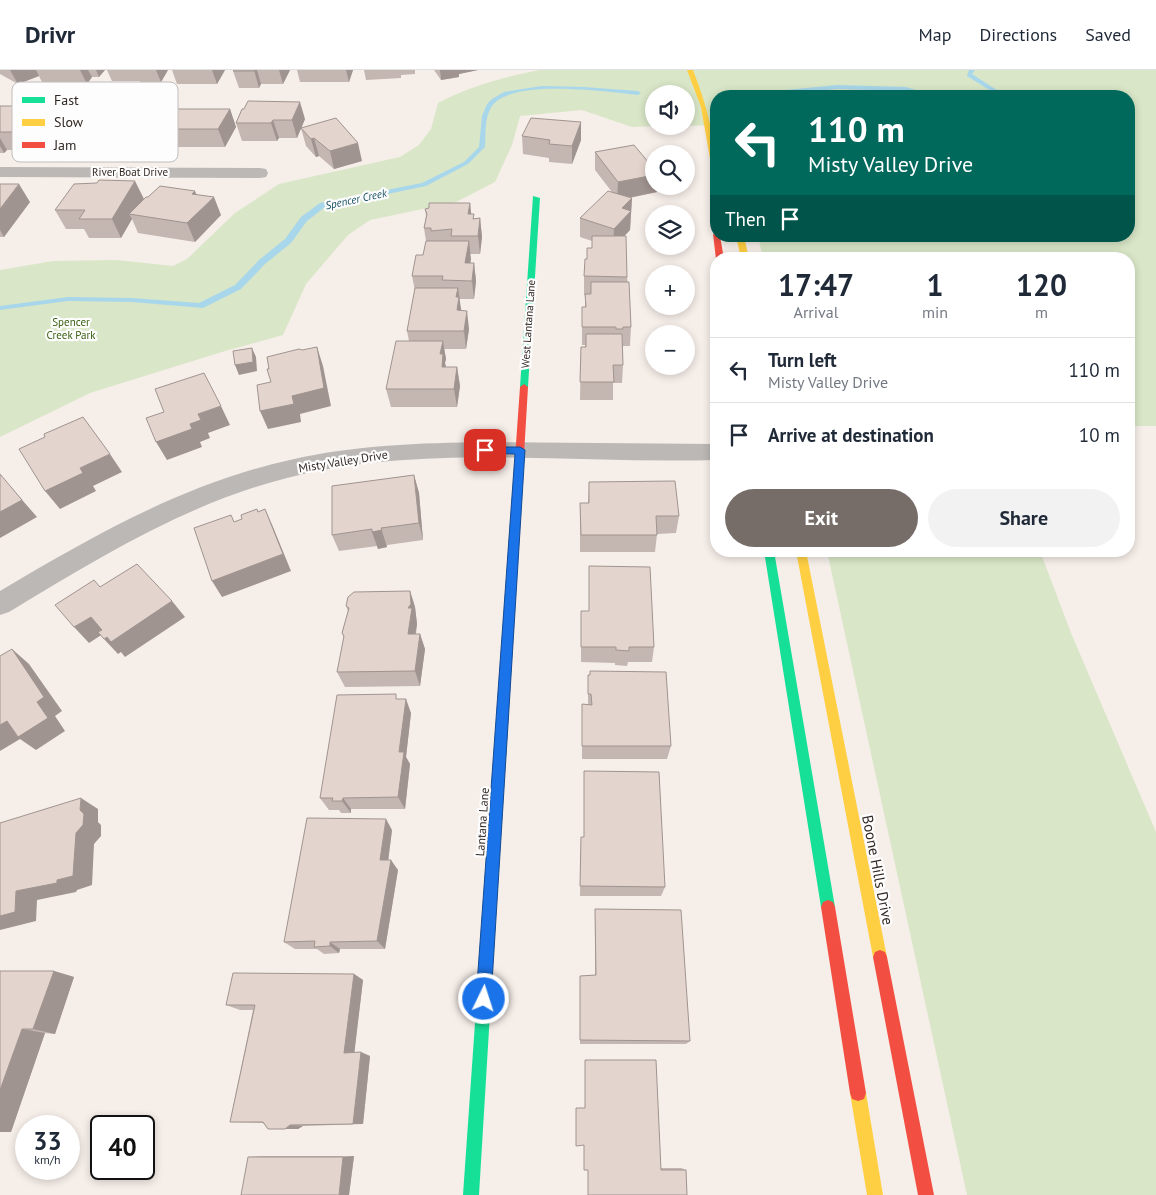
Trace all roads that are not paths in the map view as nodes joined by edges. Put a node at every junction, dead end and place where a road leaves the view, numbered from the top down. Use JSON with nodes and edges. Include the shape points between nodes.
{"nodes":[{"id":1,"x":690,"y":70,"type":"edge"},
{"id":2,"x":710,"y":144,"type":"edge"},
{"id":3,"x":0,"y":172,"type":"edge"},
{"id":4,"x":260,"y":173,"type":"dead end"},
{"id":5,"x":536,"y":198,"type":"dead end"},
{"id":6,"x":520,"y":450,"type":"junction"},
{"id":7,"x":710,"y":452,"type":"edge"},
{"id":8,"x":771,"y":557,"type":"edge"},
{"id":9,"x":802,"y":557,"type":"edge"},
{"id":10,"x":0,"y":604,"type":"edge"},
{"id":11,"x":470,"y":1195,"type":"edge"},
{"id":12,"x":875,"y":1195,"type":"edge"},
{"id":13,"x":926,"y":1195,"type":"edge"}],
"edges":[{"from":1,"to":2,"type":"street","via":[[699,88]]},
{"from":3,"to":4,"type":"street","name":"River Boat Drive"},
{"from":5,"to":6,"type":"street","name":"West Lantana Lane"},
{"from":6,"to":7,"type":"street","name":"Misty Valley Drive"},
{"from":6,"to":10,"type":"street","name":"Misty Valley Drive","via":[[382,453],[261,476],[143,522]]},
{"from":6,"to":11,"type":"street","name":"Lantana Lane"},
{"from":8,"to":12,"type":"street"},
{"from":9,"to":13,"type":"street","name":"Boone Hills Drive"}]}
